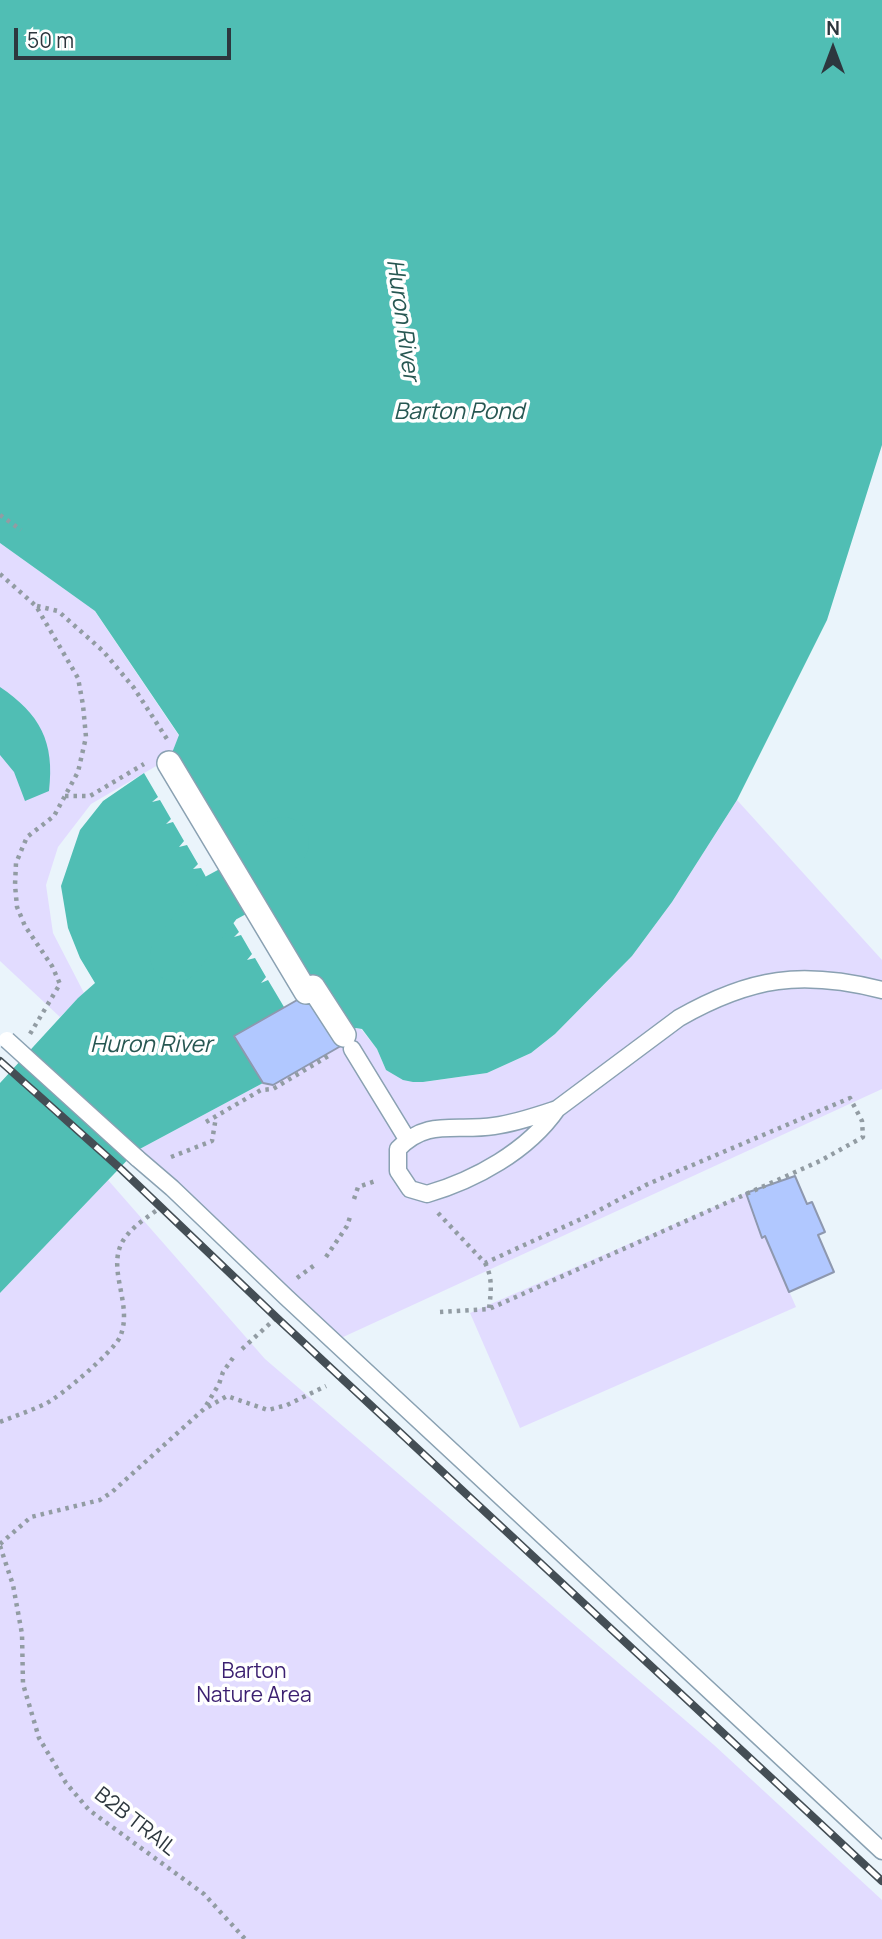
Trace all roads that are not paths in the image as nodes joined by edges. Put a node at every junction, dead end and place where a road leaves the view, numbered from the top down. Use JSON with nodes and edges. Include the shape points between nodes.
{"nodes":[{"id":1,"x":162,"y":757,"type":"road end"},
{"id":2,"x":882,"y":990,"type":"edge"},
{"id":3,"x":4,"y":1036,"type":"edge"},
{"id":4,"x":348,"y":1042,"type":"joint"},
{"id":5,"x":557,"y":1109,"type":"junction"},
{"id":6,"x":407,"y":1139,"type":"junction"},
{"id":7,"x":882,"y":1852,"type":"edge"}],
"edges":[{"from":1,"to":4,"type":"street","via":[[306,992],[313,987]]},
{"from":2,"to":5,"type":"lane","via":[[852,982],[801,978],[749,986],[679,1018]]},
{"from":3,"to":7,"type":"lane","bridge":true},
{"from":4,"to":6,"type":"lane"},
{"from":5,"to":6,"type":"lane","via":[[494,1126],[427,1129]]},
{"from":5,"to":6,"type":"lane","via":[[530,1141],[455,1186],[427,1194],[410,1189],[400,1175],[398,1149]]}]}
